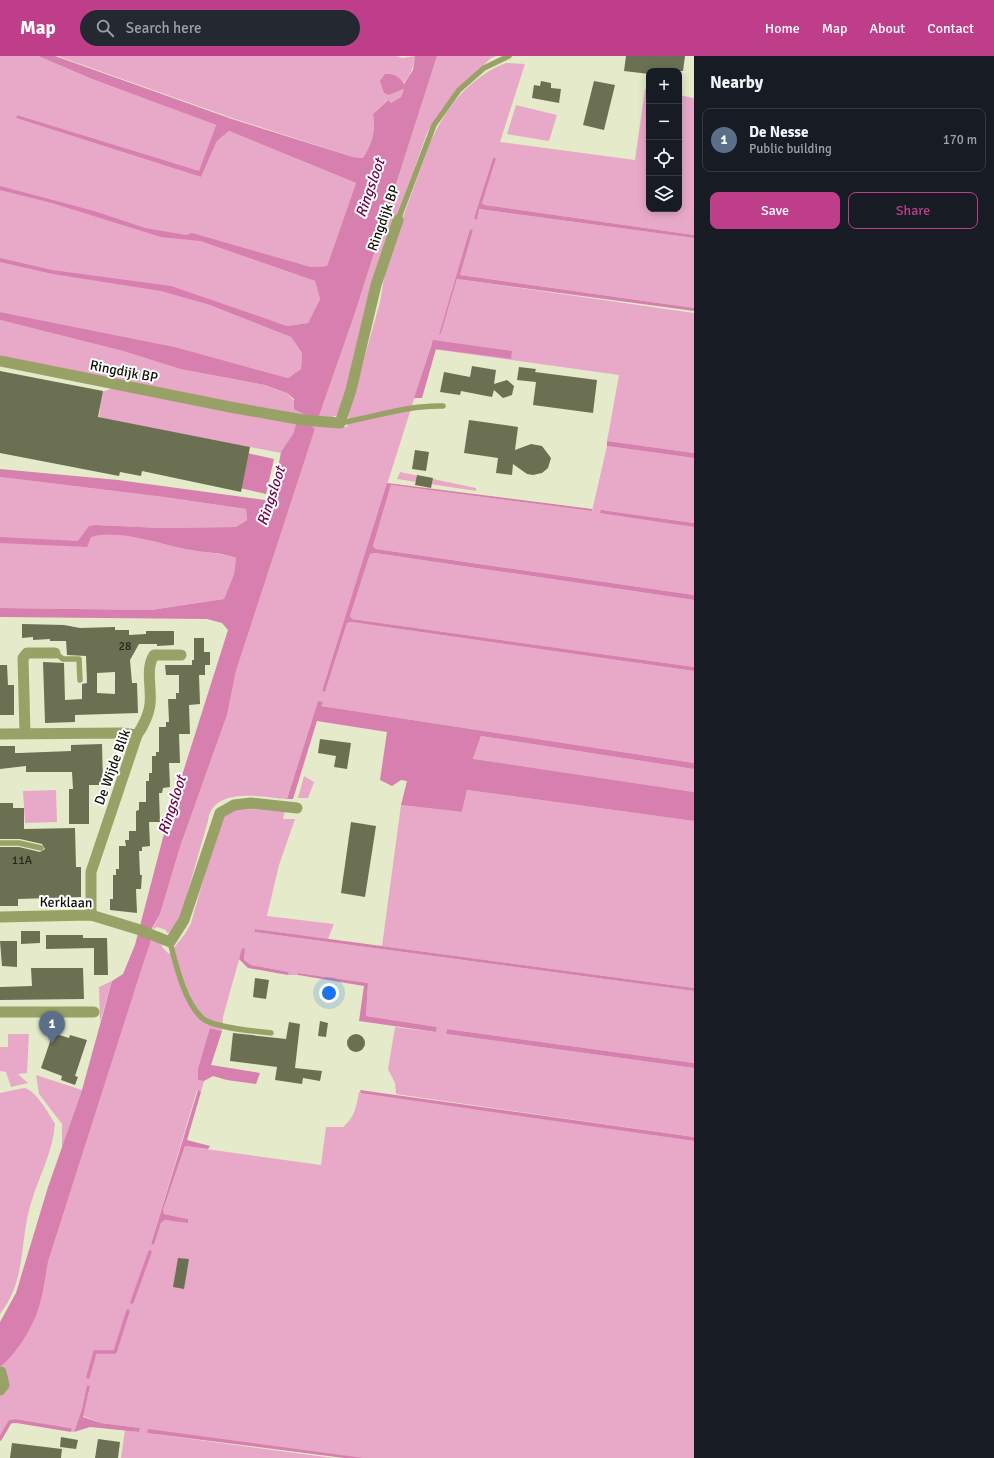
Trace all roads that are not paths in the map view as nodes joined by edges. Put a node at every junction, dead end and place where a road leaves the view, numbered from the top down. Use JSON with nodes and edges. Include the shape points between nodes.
{"nodes":[{"id":1,"x":509,"y":56,"type":"edge"},
{"id":2,"x":398,"y":220,"type":"joint"},
{"id":3,"x":0,"y":361,"type":"edge"},
{"id":4,"x":443,"y":406,"type":"dead end"},
{"id":5,"x":340,"y":423,"type":"junction"},
{"id":6,"x":55,"y":653,"type":"joint"},
{"id":7,"x":181,"y":655,"type":"dead end"},
{"id":8,"x":80,"y":680,"type":"dead end"},
{"id":9,"x":25,"y":733,"type":"junction"},
{"id":10,"x":0,"y":734,"type":"edge"},
{"id":11,"x":137,"y":735,"type":"junction"},
{"id":12,"x":298,"y":808,"type":"dead end"},
{"id":13,"x":0,"y":843,"type":"edge"},
{"id":14,"x":41,"y":848,"type":"dead end"},
{"id":15,"x":91,"y":915,"type":"junction"},
{"id":16,"x":0,"y":917,"type":"edge"},
{"id":17,"x":170,"y":942,"type":"junction"},
{"id":18,"x":0,"y":1012,"type":"edge"},
{"id":19,"x":94,"y":1012,"type":"dead end"},
{"id":20,"x":271,"y":1033,"type":"dead end"},
{"id":21,"x":1,"y":1372,"type":"dead end"},
{"id":22,"x":0,"y":1390,"type":"edge"}],
"edges":[{"from":1,"to":2,"type":"lane","name":"Ringdijk BP","via":[[484,68],[459,90],[434,125]]},
{"from":2,"to":5,"type":"street","name":"Ringdijk BP","via":[[376,285],[351,390]]},
{"from":3,"to":5,"type":"street","name":"Ringdijk BP","via":[[175,397],[308,420]]},
{"from":4,"to":5,"type":"lane","via":[[399,409]]},
{"from":6,"to":8,"type":"lane","via":[[63,659],[79,659]]},
{"from":6,"to":9,"type":"street","via":[[27,653],[23,658]]},
{"from":7,"to":11,"type":"street","name":"De Wijde Blik","via":[[154,655],[150,662],[150,705],[142,729]]},
{"from":9,"to":10,"type":"street"},
{"from":9,"to":11,"type":"street"},
{"from":11,"to":15,"type":"street","name":"De Wijde Blik","via":[[91,872]]},
{"from":12,"to":17,"type":"street","via":[[251,803],[234,804],[220,813],[184,920]]},
{"from":13,"to":14,"type":"lane","via":[[19,843]]},
{"from":15,"to":16,"type":"street","name":"Kerklaan"},
{"from":15,"to":17,"type":"street","name":"Kerklaan"},
{"from":17,"to":20,"type":"lane","via":[[180,977],[203,1018],[220,1025]]},
{"from":18,"to":19,"type":"street"},
{"from":21,"to":22,"type":"street","via":[[4,1386]]}]}
